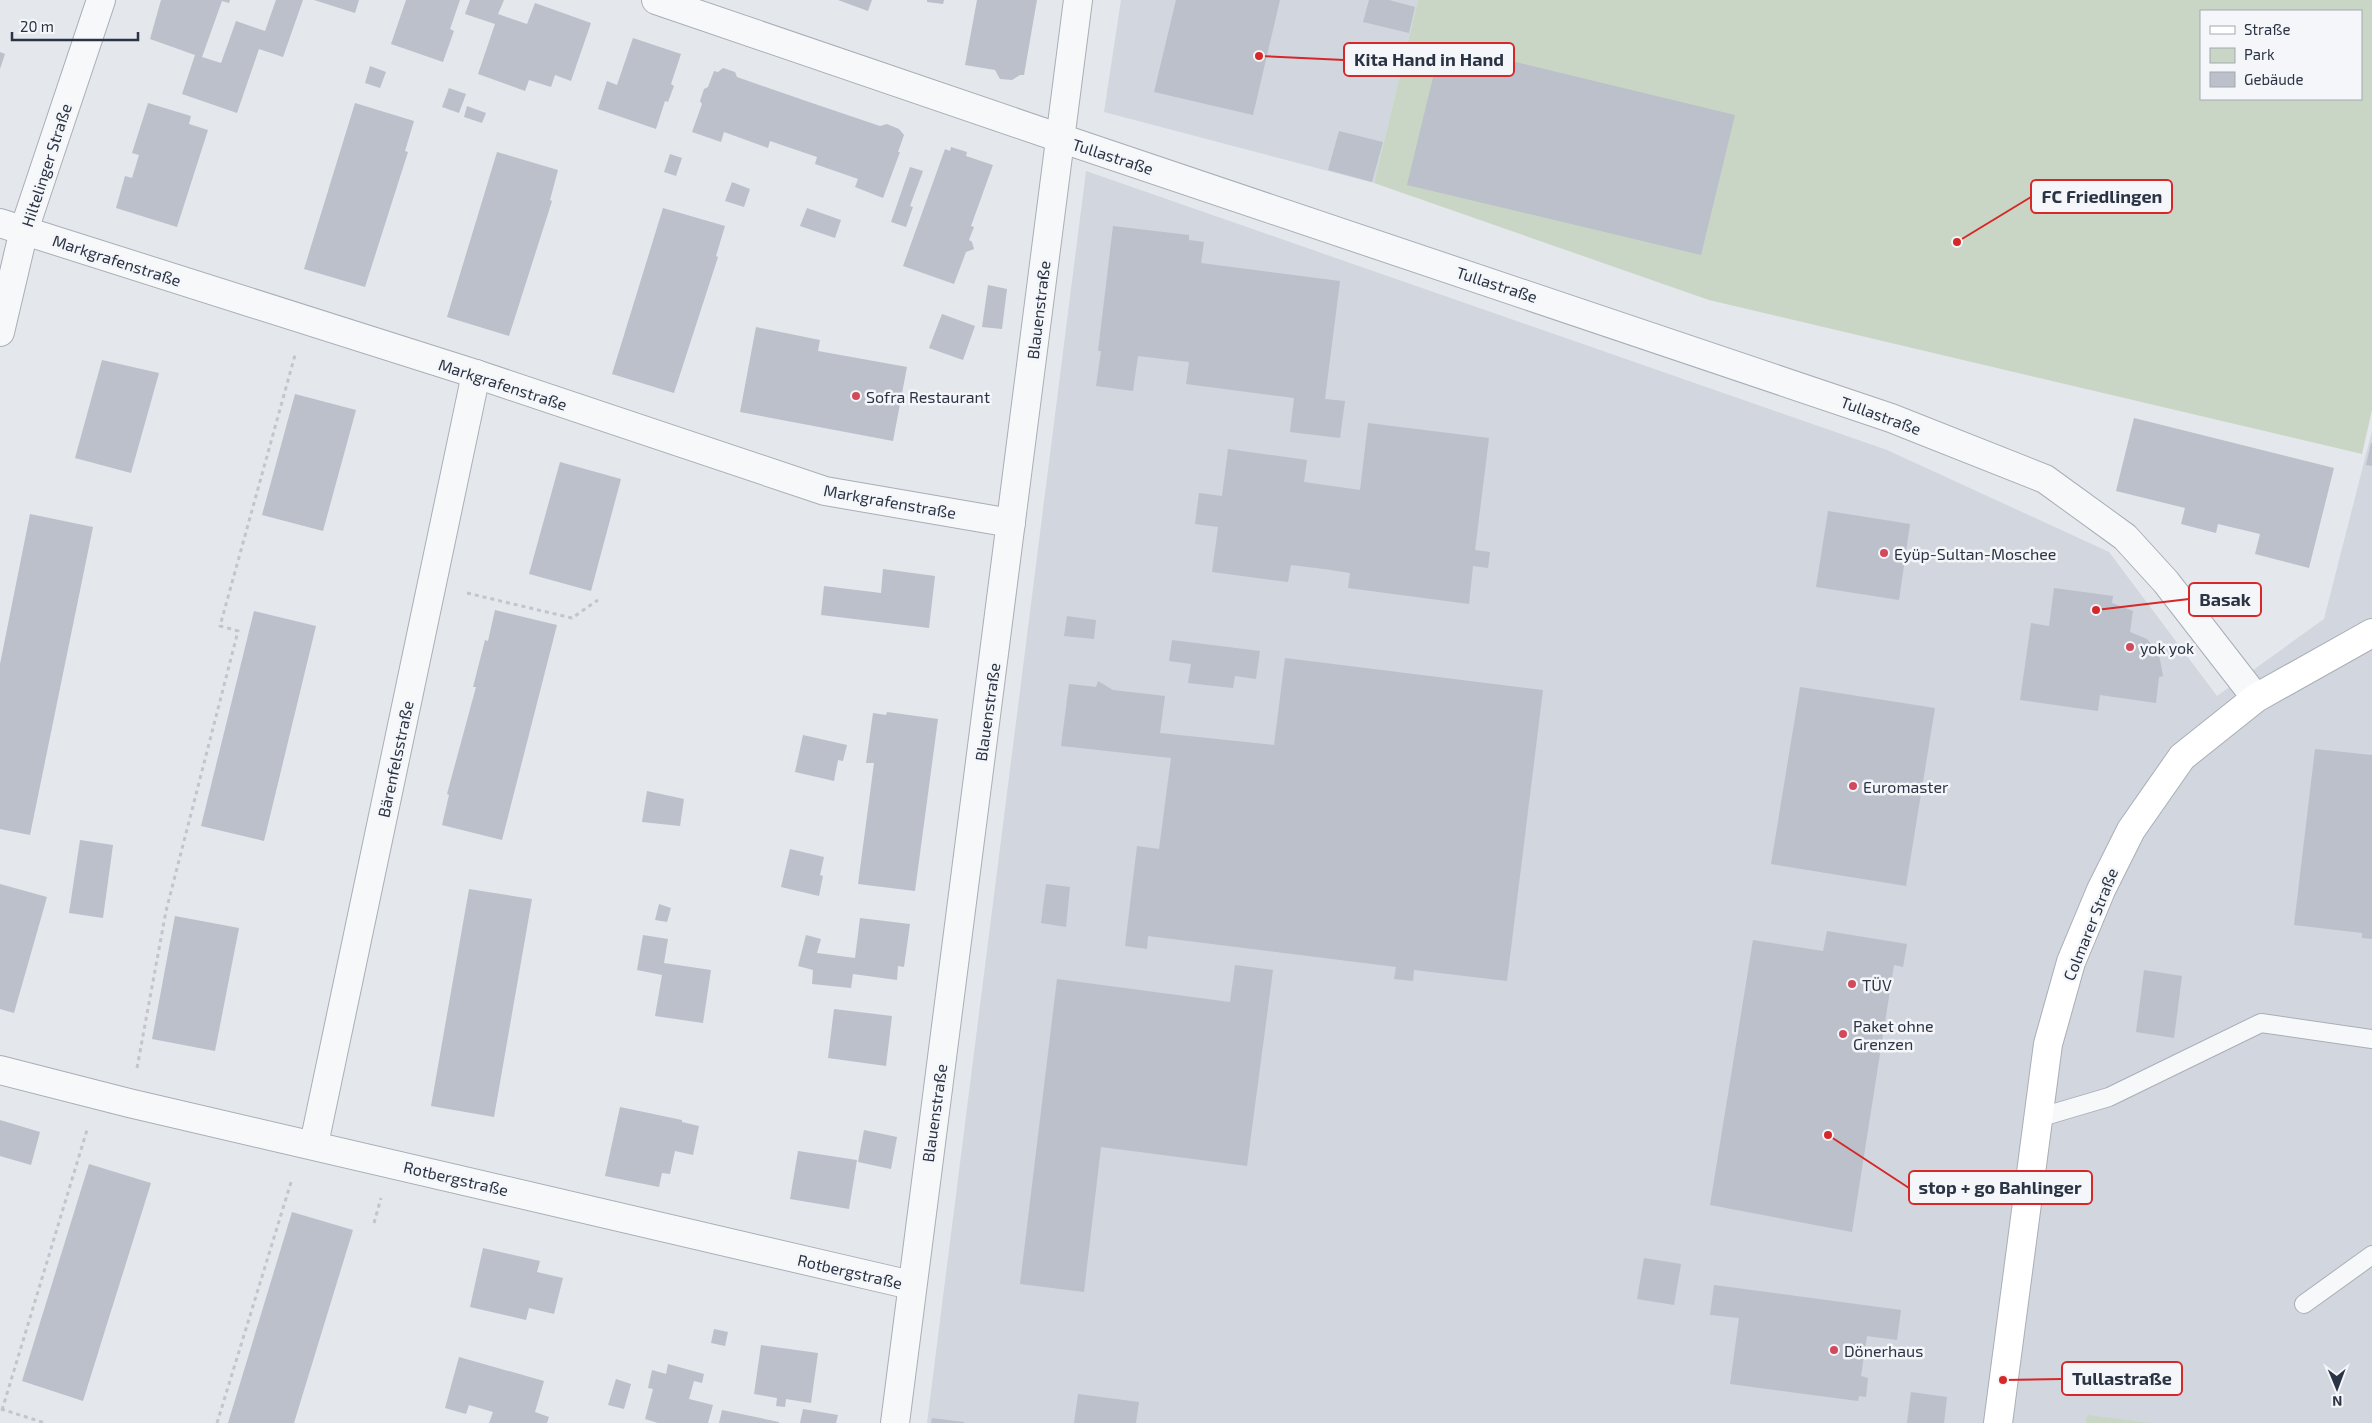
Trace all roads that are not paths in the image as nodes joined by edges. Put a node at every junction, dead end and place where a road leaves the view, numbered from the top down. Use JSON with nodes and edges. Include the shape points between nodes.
{"nodes":[{"id":1,"x":101,"y":0,"type":"edge"},
{"id":2,"x":656,"y":0,"type":"edge"},
{"id":3,"x":1078,"y":0,"type":"edge"},
{"id":4,"x":1060,"y":138,"type":"junction"},
{"id":5,"x":12,"y":226,"type":"edge"},
{"id":6,"x":0,"y":332,"type":"edge"},
{"id":7,"x":476,"y":374,"type":"junction"},
{"id":8,"x":1011,"y":522,"type":"junction"},
{"id":9,"x":2372,"y":633,"type":"edge"},
{"id":10,"x":2256,"y":698,"type":"junction"},
{"id":11,"x":2372,"y":1039,"type":"edge"},
{"id":12,"x":0,"y":1070,"type":"edge"},
{"id":13,"x":2038,"y":1118,"type":"junction"},
{"id":14,"x":314,"y":1144,"type":"junction"},
{"id":15,"x":2372,"y":1255,"type":"edge"},
{"id":16,"x":911,"y":1285,"type":"junction"},
{"id":17,"x":2304,"y":1304,"type":"dead end"},
{"id":18,"x":895,"y":1423,"type":"edge"},
{"id":19,"x":1998,"y":1423,"type":"edge"}],
"edges":[{"from":1,"to":5,"type":"street","name":"Hiltelinger Straße"},
{"from":2,"to":4,"type":"street","name":"Tullastraße"},
{"from":3,"to":4,"type":"street","name":"Blauenstraße"},
{"from":4,"to":8,"type":"street","name":"Blauenstraße"},
{"from":4,"to":10,"type":"street","name":"Tullastraße","via":[[1891,418],[2045,479],[2125,538],[2166,582]]},
{"from":5,"to":6,"type":"street","name":"Hiltelinger Straße"},
{"from":5,"to":7,"type":"street","name":"Markgrafenstraße"},
{"from":7,"to":8,"type":"street","name":"Markgrafenstraße","via":[[825,491]]},
{"from":7,"to":14,"type":"street","name":"Bärenfelsstraße"},
{"from":8,"to":16,"type":"street","name":"Blauenstraße"},
{"from":9,"to":10,"type":"main road","name":"Colmarer Straße"},
{"from":10,"to":13,"type":"main road","name":"Colmarer Straße","via":[[2182,757],[2131,830],[2071,962],[2048,1044]]},
{"from":11,"to":13,"type":"lane","via":[[2261,1023],[2109,1097]]},
{"from":12,"to":14,"type":"street","name":"Rotbergstraße","via":[[129,1103]]},
{"from":13,"to":19,"type":"main road","name":"Colmarer Straße"},
{"from":14,"to":16,"type":"street","name":"Rotbergstraße"},
{"from":15,"to":17,"type":"lane"},
{"from":16,"to":18,"type":"street","name":"Blauenstraße"}]}
